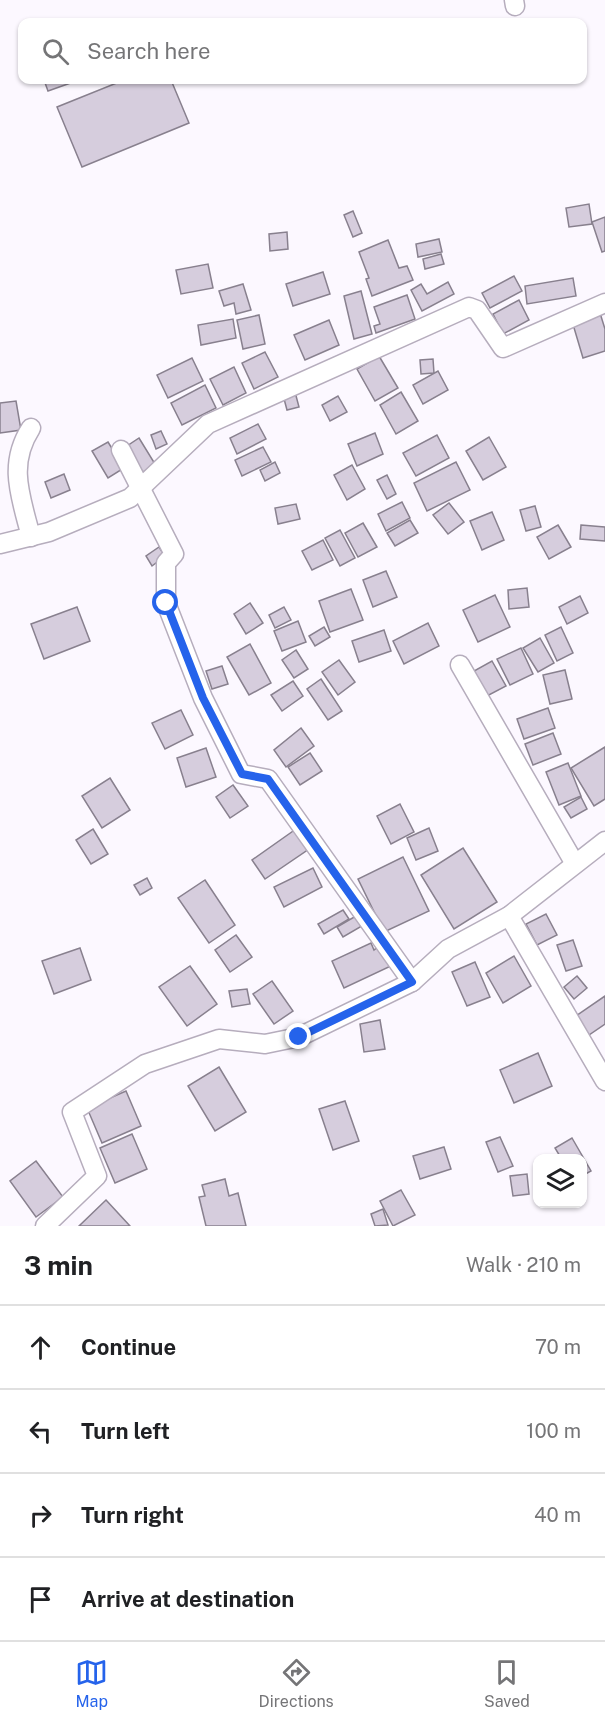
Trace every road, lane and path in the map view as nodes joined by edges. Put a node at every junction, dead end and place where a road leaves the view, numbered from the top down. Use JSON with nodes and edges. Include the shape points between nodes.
{"nodes":[{"id":1,"x":605,"y":303,"type":"edge"},
{"id":2,"x":31,"y":428,"type":"dead end"},
{"id":3,"x":121,"y":450,"type":"dead end"},
{"id":4,"x":141,"y":489,"type":"junction"},
{"id":5,"x":31,"y":537,"type":"junction"},
{"id":6,"x":0,"y":544,"type":"edge"},
{"id":7,"x":460,"y":665,"type":"dead end"},
{"id":8,"x":605,"y":841,"type":"edge"},
{"id":9,"x":575,"y":864,"type":"junction"},
{"id":10,"x":509,"y":916,"type":"junction"},
{"id":11,"x":412,"y":982,"type":"junction"},
{"id":12,"x":605,"y":1081,"type":"edge"},
{"id":13,"x":45,"y":1226,"type":"edge"}],
"edges":[{"from":1,"to":4,"type":"street","via":[[503,348],[477,310],[469,307],[208,424]]},
{"from":2,"to":5,"type":"street","via":[[16,459]]},
{"from":3,"to":4,"type":"street"},
{"from":4,"to":5,"type":"street","via":[[86,518]]},
{"from":4,"to":11,"type":"street","via":[[174,554],[166,562],[166,603],[203,698],[242,774],[268,779]]},
{"from":5,"to":6,"type":"street"},
{"from":7,"to":9,"type":"street"},
{"from":8,"to":9,"type":"street"},
{"from":9,"to":10,"type":"street"},
{"from":10,"to":11,"type":"street","via":[[448,949]]},
{"from":10,"to":12,"type":"street"},
{"from":11,"to":13,"type":"street","via":[[299,1037],[265,1044],[219,1039],[145,1064],[72,1112],[97,1176]]}]}
